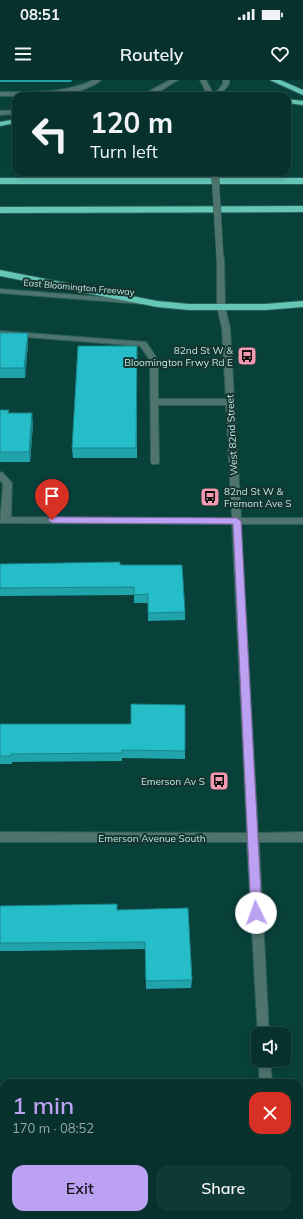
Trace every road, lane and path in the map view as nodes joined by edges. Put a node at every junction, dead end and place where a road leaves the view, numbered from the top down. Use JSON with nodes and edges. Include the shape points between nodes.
{"nodes":[{"id":1,"x":98,"y":80,"type":"edge"},
{"id":2,"x":175,"y":80,"type":"edge"},
{"id":3,"x":203,"y":80,"type":"edge"},
{"id":4,"x":226,"y":80,"type":"edge"},
{"id":5,"x":274,"y":80,"type":"edge"},
{"id":6,"x":62,"y":92,"type":"edge"},
{"id":7,"x":153,"y":92,"type":"edge"},
{"id":8,"x":209,"y":92,"type":"edge"},
{"id":9,"x":219,"y":92,"type":"edge"},
{"id":10,"x":303,"y":93,"type":"edge"},
{"id":11,"x":0,"y":94,"type":"edge"},
{"id":12,"x":12,"y":94,"type":"edge"},
{"id":13,"x":291,"y":102,"type":"edge"},
{"id":14,"x":303,"y":103,"type":"edge"},
{"id":15,"x":12,"y":112,"type":"edge"},
{"id":16,"x":0,"y":113,"type":"edge"},
{"id":17,"x":12,"y":122,"type":"edge"},
{"id":18,"x":0,"y":124,"type":"edge"},
{"id":19,"x":215,"y":176,"type":"edge"},
{"id":20,"x":0,"y":181,"type":"edge"},
{"id":21,"x":303,"y":181,"type":"edge"},
{"id":22,"x":303,"y":209,"type":"edge"},
{"id":23,"x":0,"y":210,"type":"edge"},
{"id":24,"x":0,"y":273,"type":"edge"},
{"id":25,"x":0,"y":291,"type":"edge"},
{"id":26,"x":157,"y":304,"type":"junction"},
{"id":27,"x":303,"y":304,"type":"edge"},
{"id":28,"x":221,"y":307,"type":"junction"},
{"id":29,"x":0,"y":333,"type":"edge"},
{"id":30,"x":154,"y":402,"type":"junction"},
{"id":31,"x":230,"y":402,"type":"junction"},
{"id":32,"x":155,"y":462,"type":"dead end"},
{"id":33,"x":0,"y":475,"type":"edge"},
{"id":34,"x":3,"y":520,"type":"edge"},
{"id":35,"x":237,"y":521,"type":"junction"},
{"id":36,"x":303,"y":521,"type":"edge"},
{"id":37,"x":0,"y":837,"type":"edge"},
{"id":38,"x":303,"y":837,"type":"edge"},
{"id":39,"x":252,"y":838,"type":"junction"},
{"id":40,"x":263,"y":1027,"type":"edge"},
{"id":41,"x":265,"y":1067,"type":"edge"},
{"id":42,"x":266,"y":1079,"type":"edge"}],
"edges":[{"from":1,"to":6,"type":"street","via":[[86,87]]},
{"from":2,"to":7,"type":"street"},
{"from":3,"to":8,"type":"street"},
{"from":4,"to":9,"type":"street"},
{"from":5,"to":10,"type":"highway"},
{"from":11,"to":12,"type":"street"},
{"from":13,"to":14,"type":"highway"},
{"from":15,"to":16,"type":"street"},
{"from":17,"to":18,"type":"highway"},
{"from":19,"to":28,"type":"street","name":"West 82nd Street","bridge":true},
{"from":20,"to":21,"type":"highway"},
{"from":22,"to":23,"type":"highway"},
{"from":24,"to":26,"type":"highway"},
{"from":25,"to":26,"type":"street","name":"East Bloomington Freeway"},
{"from":26,"to":28,"type":"highway"},
{"from":27,"to":28,"type":"highway"},
{"from":28,"to":31,"type":"street","name":"West 82nd Street","via":[[226,328]]},
{"from":29,"to":30,"type":"street","via":[[143,344],[154,360]]},
{"from":30,"to":31,"type":"street"},
{"from":30,"to":32,"type":"street"},
{"from":31,"to":35,"type":"street","name":"West 82nd Street"},
{"from":33,"to":34,"type":"street","via":[[8,483]]},
{"from":34,"to":35,"type":"street"},
{"from":35,"to":36,"type":"street"},
{"from":35,"to":39,"type":"street","name":"West 82nd Street"},
{"from":37,"to":39,"type":"street","name":"Emerson Avenue South"},
{"from":38,"to":39,"type":"street","name":"Emerson Avenue South"},
{"from":39,"to":40,"type":"street","name":"West 82nd Street"},
{"from":41,"to":42,"type":"street"}]}
